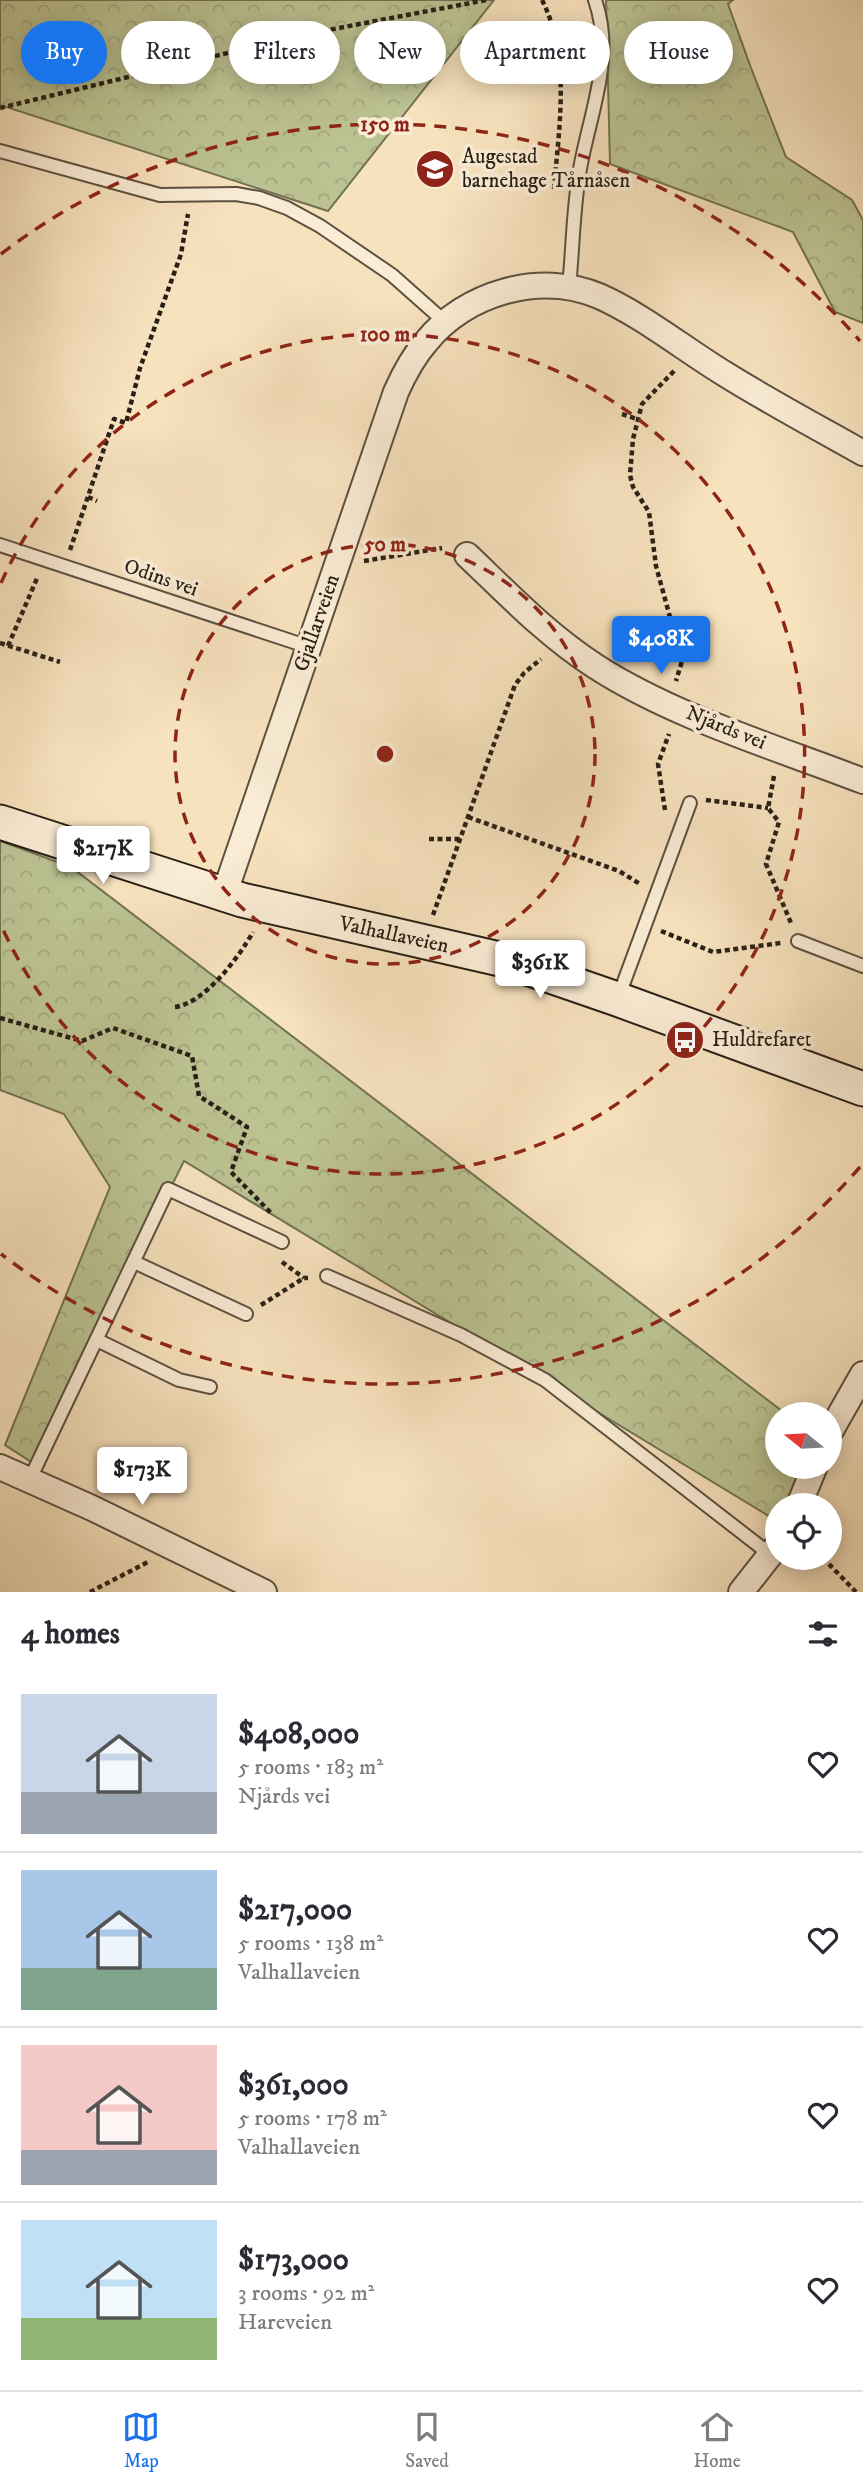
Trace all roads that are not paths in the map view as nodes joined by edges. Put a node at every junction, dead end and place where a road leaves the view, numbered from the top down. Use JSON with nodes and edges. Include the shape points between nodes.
{"nodes":[{"id":1,"x":595,"y":0,"type":"edge"},
{"id":2,"x":0,"y":151,"type":"edge"},
{"id":3,"x":569,"y":287,"type":"junction"},
{"id":4,"x":445,"y":322,"type":"junction"},
{"id":5,"x":863,"y":453,"type":"edge"},
{"id":6,"x":0,"y":545,"type":"edge"},
{"id":7,"x":467,"y":555,"type":"road end"},
{"id":8,"x":309,"y":647,"type":"junction"},
{"id":9,"x":863,"y":781,"type":"edge"},
{"id":10,"x":690,"y":803,"type":"road end"},
{"id":11,"x":0,"y":822,"type":"edge"},
{"id":12,"x":224,"y":895,"type":"junction"},
{"id":13,"x":798,"y":941,"type":"road end"},
{"id":14,"x":863,"y":966,"type":"edge"},
{"id":15,"x":617,"y":999,"type":"junction"},
{"id":16,"x":863,"y":1089,"type":"edge"},
{"id":17,"x":282,"y":1242,"type":"dead end"},
{"id":18,"x":134,"y":1262,"type":"junction"},
{"id":19,"x":327,"y":1276,"type":"road end"},
{"id":20,"x":246,"y":1314,"type":"road end"},
{"id":21,"x":97,"y":1340,"type":"junction"},
{"id":22,"x":863,"y":1375,"type":"edge"},
{"id":23,"x":209,"y":1387,"type":"dead end"},
{"id":24,"x":842,"y":1411,"type":"edge"},
{"id":25,"x":0,"y":1467,"type":"edge"},
{"id":26,"x":30,"y":1479,"type":"junction"},
{"id":27,"x":765,"y":1543,"type":"edge"},
{"id":28,"x":765,"y":1562,"type":"edge"},
{"id":29,"x":264,"y":1592,"type":"edge"},
{"id":30,"x":742,"y":1592,"type":"edge"}],
"edges":[{"from":1,"to":3,"type":"lane","via":[[603,59],[580,167]]},
{"from":2,"to":4,"type":"lane","via":[[153,193],[247,195],[271,202],[303,216],[392,275]]},
{"from":3,"to":4,"type":"street","name":"Gjallarveien","via":[[506,291]]},
{"from":3,"to":5,"type":"street","name":"Gjallarveien","via":[[608,301],[757,394]]},
{"from":4,"to":8,"type":"street","name":"Gjallarveien","via":[[414,357],[396,392]]},
{"from":6,"to":8,"type":"lane","name":"Odins vei"},
{"from":7,"to":9,"type":"street","name":"Njårds vei","via":[[533,618],[607,673],[672,706]]},
{"from":8,"to":12,"type":"street","name":"Gjallarveien"},
{"from":10,"to":15,"type":"lane"},
{"from":11,"to":12,"type":"street","name":"Valhallaveien"},
{"from":12,"to":15,"type":"street","name":"Valhallaveien","via":[[471,951]]},
{"from":13,"to":14,"type":"lane"},
{"from":15,"to":16,"type":"street","name":"Valhallaveien"},
{"from":17,"to":18,"type":"lane","via":[[168,1189]]},
{"from":18,"to":20,"type":"lane"},
{"from":18,"to":21,"type":"lane"},
{"from":19,"to":27,"type":"lane","via":[[461,1335],[545,1380]]},
{"from":21,"to":23,"type":"lane","via":[[179,1380]]},
{"from":21,"to":26,"type":"lane"},
{"from":22,"to":24,"type":"street"},
{"from":25,"to":26,"type":"street"},
{"from":26,"to":29,"type":"street"},
{"from":28,"to":30,"type":"street"}]}
